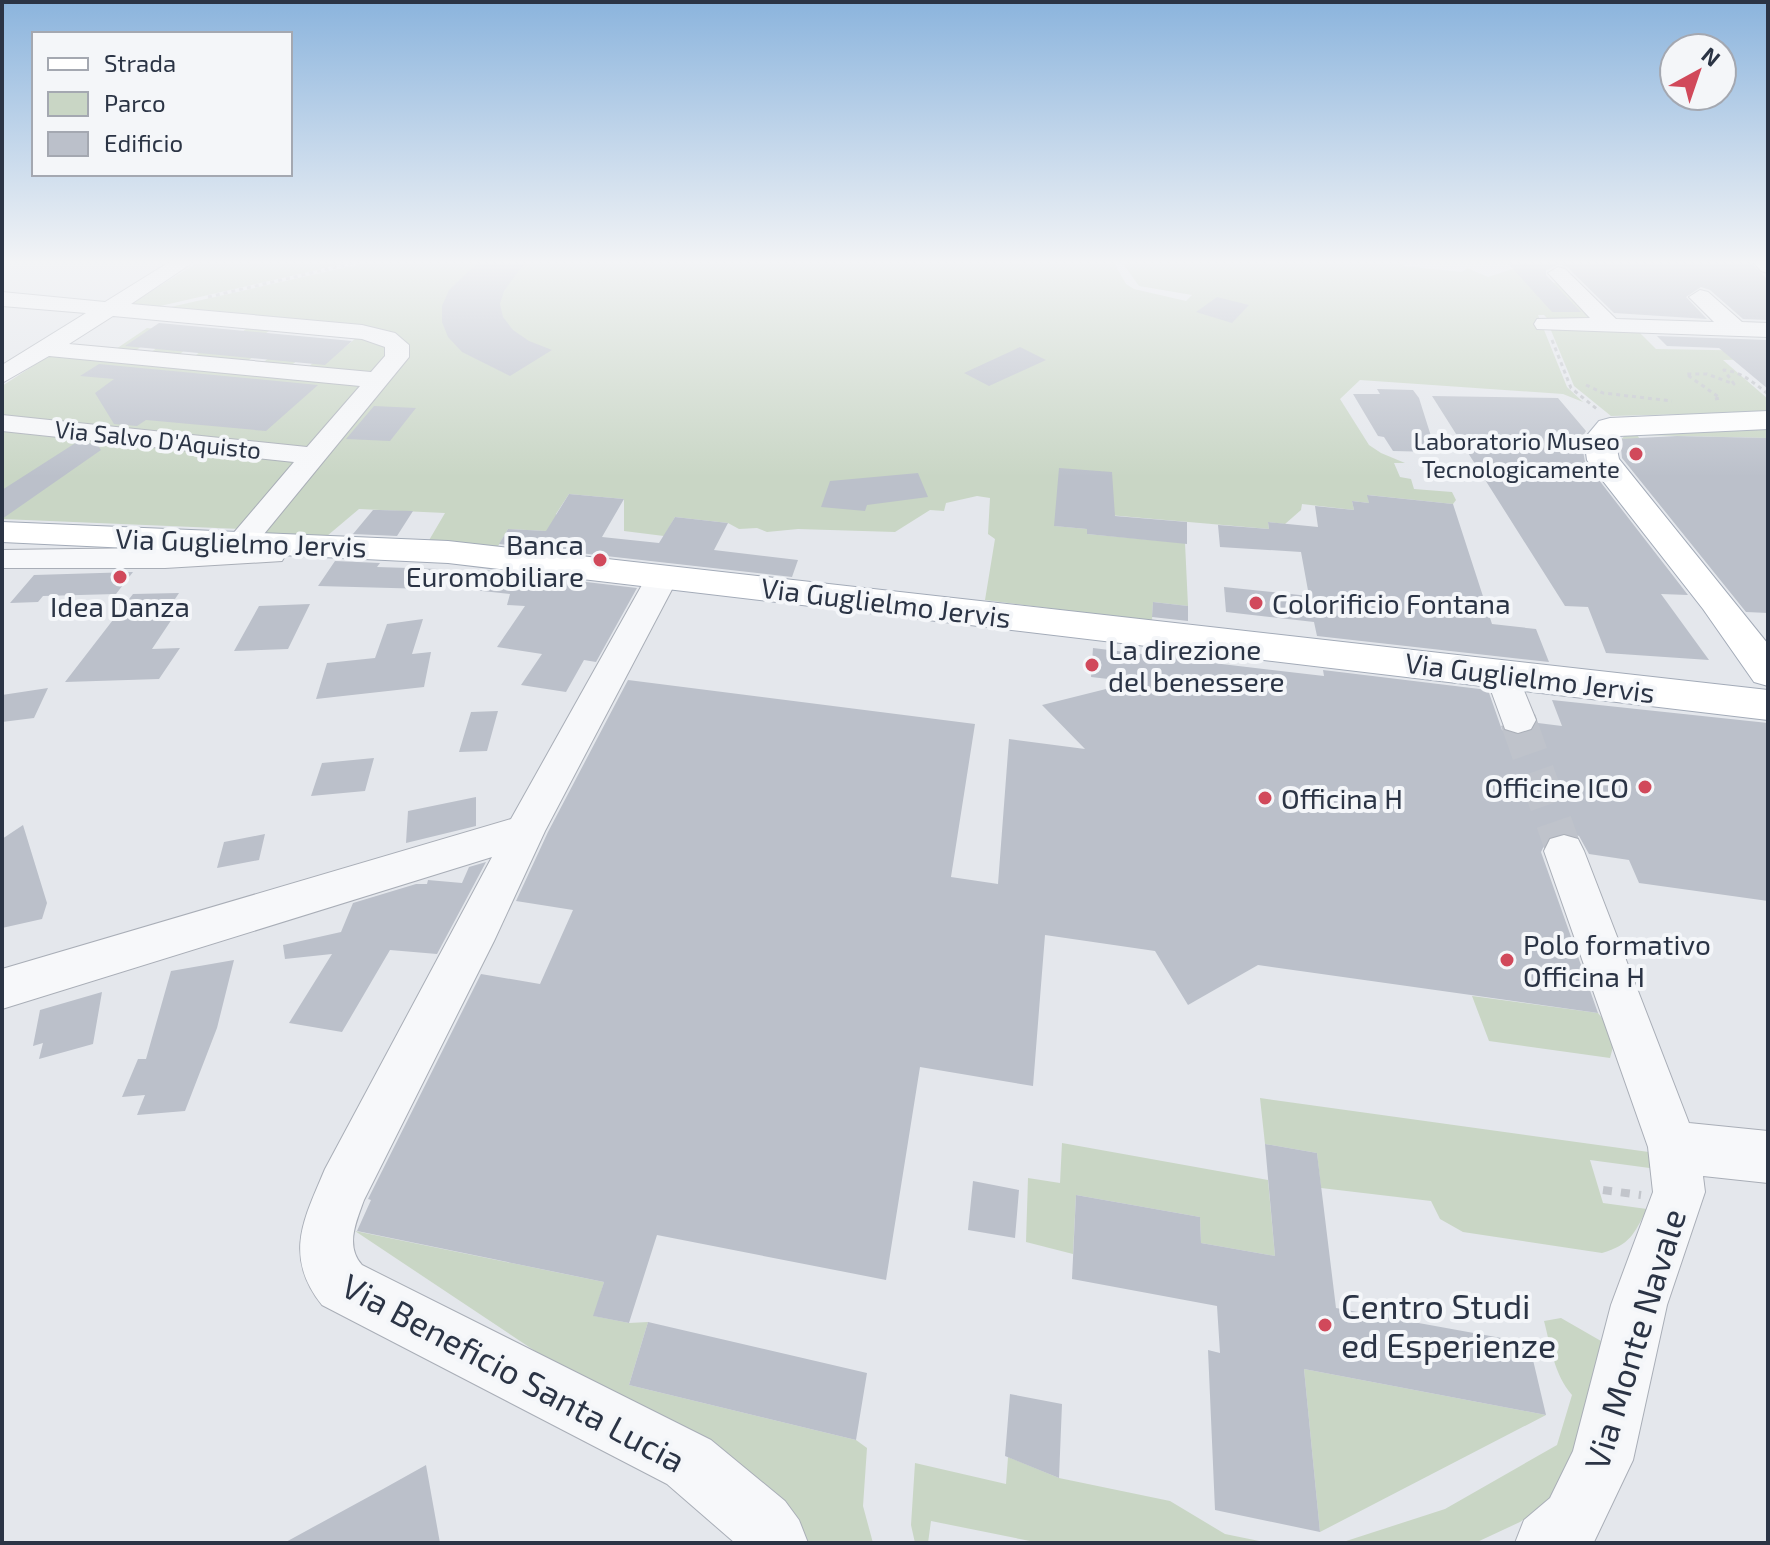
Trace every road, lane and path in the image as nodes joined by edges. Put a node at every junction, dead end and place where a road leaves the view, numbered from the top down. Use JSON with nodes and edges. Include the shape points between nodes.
{"nodes":[{"id":1,"x":71,"y":333,"type":"edge"},
{"id":2,"x":134,"y":333,"type":"edge"},
{"id":3,"x":365,"y":333,"type":"edge"},
{"id":4,"x":1549,"y":333,"type":"edge"},
{"id":5,"x":38,"y":353,"type":"junction"},
{"id":6,"x":102,"y":354,"type":"junction"},
{"id":7,"x":2,"y":355,"type":"edge"},
{"id":8,"x":2,"y":376,"type":"edge"},
{"id":9,"x":378,"y":380,"type":"junction"},
{"id":10,"x":1586,"y":385,"type":"dead end"},
{"id":11,"x":1571,"y":388,"type":"dead end"},
{"id":12,"x":1768,"y":394,"type":"edge"},
{"id":13,"x":1708,"y":399,"type":"dead end"},
{"id":14,"x":1681,"y":403,"type":"dead end"},
{"id":15,"x":1768,"y":420,"type":"edge"},
{"id":16,"x":2,"y":423,"type":"edge"},
{"id":17,"x":314,"y":456,"type":"junction"},
{"id":18,"x":2,"y":532,"type":"edge"},
{"id":19,"x":242,"y":542,"type":"junction"},
{"id":20,"x":336,"y":546,"type":"junction"},
{"id":21,"x":2,"y":559,"type":"edge"},
{"id":22,"x":663,"y":576,"type":"junction"},
{"id":23,"x":1768,"y":672,"type":"edge"},
{"id":24,"x":1502,"y":674,"type":"junction"},
{"id":25,"x":1768,"y":705,"type":"edge"},
{"id":26,"x":1518,"y":720,"type":"tunnel mouth"},
{"id":27,"x":525,"y":831,"type":"junction"},
{"id":28,"x":1564,"y":851,"type":"tunnel mouth"},
{"id":29,"x":2,"y":989,"type":"edge"},
{"id":30,"x":1673,"y":1147,"type":"junction"},
{"id":31,"x":1768,"y":1157,"type":"edge"},
{"id":32,"x":776,"y":1543,"type":"edge"},
{"id":33,"x":1547,"y":1543,"type":"edge"}],
"edges":[{"from":1,"to":5,"type":"street"},
{"from":2,"to":6,"type":"street"},
{"from":3,"to":9,"type":"street","via":[[392,341],[398,351]]},
{"from":4,"to":11,"type":"path"},
{"from":5,"to":6,"type":"street"},
{"from":5,"to":7,"type":"street"},
{"from":5,"to":8,"type":"street"},
{"from":6,"to":9,"type":"street"},
{"from":9,"to":17,"type":"street"},
{"from":10,"to":14,"type":"path","via":[[1602,393]]},
{"from":12,"to":13,"type":"path","via":[[1744,374],[1727,369],[1734,384],[1686,374],[1720,398]]},
{"from":15,"to":23,"type":"main road","via":[[1610,427],[1599,439],[1603,460]]},
{"from":16,"to":17,"type":"street","name":"Via Salvo D'Aquisto"},
{"from":17,"to":19,"type":"street"},
{"from":18,"to":19,"type":"main road","name":"Via Guglielmo Jervis"},
{"from":19,"to":20,"type":"main road","name":"Via Guglielmo Jervis"},
{"from":20,"to":21,"type":"street","via":[[321,552],[165,559]]},
{"from":20,"to":22,"type":"main road","name":"Via Guglielmo Jervis","via":[[448,552]]},
{"from":22,"to":24,"type":"main road","name":"Via Guglielmo Jervis"},
{"from":22,"to":27,"type":"street","name":"Via Beneficio Santa Lucia"},
{"from":24,"to":25,"type":"main road","name":"Via Guglielmo Jervis"},
{"from":24,"to":26,"type":"street"},
{"from":27,"to":29,"type":"street"},
{"from":27,"to":32,"type":"street","name":"Via Beneficio Santa Lucia","via":[[343,1187],[326,1232],[326,1261],[342,1285],[689,1462],[762,1524]]},
{"from":28,"to":30,"type":"street","name":"Via Monte Navale"},
{"from":30,"to":31,"type":"street"},
{"from":30,"to":33,"type":"street","name":"Via Monte Navale","via":[[1679,1192],[1639,1305],[1602,1460],[1572,1520]]}]}
